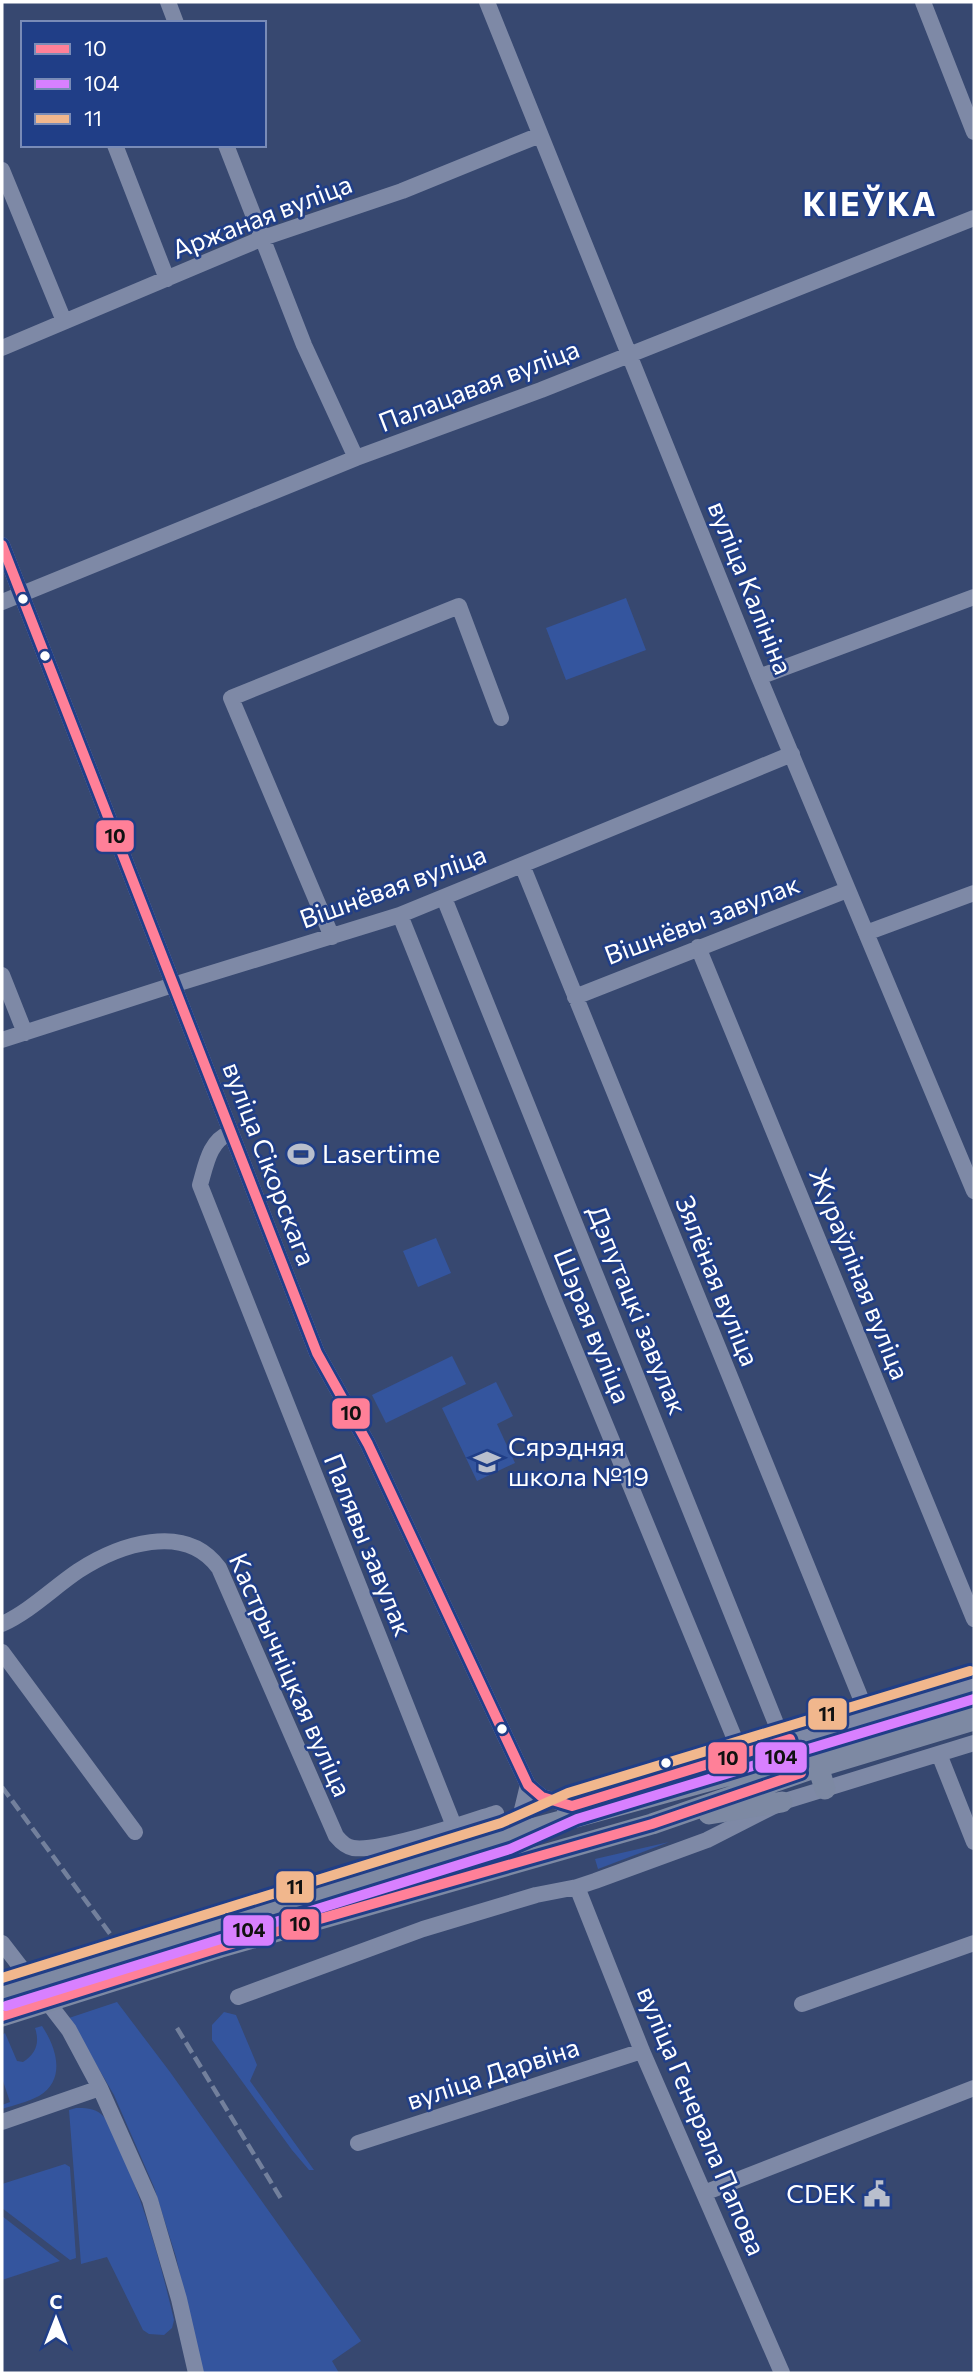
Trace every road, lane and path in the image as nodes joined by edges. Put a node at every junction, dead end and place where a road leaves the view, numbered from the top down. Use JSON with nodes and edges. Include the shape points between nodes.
{"nodes":[{"id":1,"x":168,"y":2,"type":"edge"},
{"id":2,"x":487,"y":2,"type":"edge"},
{"id":3,"x":923,"y":2,"type":"edge"},
{"id":4,"x":175,"y":21,"type":"edge"},
{"id":5,"x":974,"y":131,"type":"edge"},
{"id":6,"x":540,"y":135,"type":"junction"},
{"id":7,"x":116,"y":147,"type":"edge"},
{"id":8,"x":227,"y":147,"type":"edge"},
{"id":9,"x":2,"y":170,"type":"edge"},
{"id":10,"x":974,"y":218,"type":"edge"},
{"id":11,"x":263,"y":238,"type":"junction"},
{"id":12,"x":167,"y":279,"type":"junction"},
{"id":13,"x":64,"y":321,"type":"junction"},
{"id":14,"x":2,"y":348,"type":"edge"},
{"id":15,"x":629,"y":353,"type":"junction"},
{"id":16,"x":356,"y":458,"type":"junction"},
{"id":17,"x":2,"y":545,"type":"edge"},
{"id":18,"x":26,"y":590,"type":"junction"},
{"id":19,"x":974,"y":597,"type":"edge"},
{"id":20,"x":2,"y":602,"type":"edge"},
{"id":21,"x":759,"y":677,"type":"junction"},
{"id":22,"x":500,"y":718,"type":"dead end"},
{"id":23,"x":792,"y":754,"type":"junction"},
{"id":24,"x":522,"y":865,"type":"junction"},
{"id":25,"x":847,"y":890,"type":"junction"},
{"id":26,"x":974,"y":892,"type":"edge"},
{"id":27,"x":444,"y":898,"type":"junction"},
{"id":28,"x":400,"y":915,"type":"junction"},
{"id":29,"x":866,"y":933,"type":"junction"},
{"id":30,"x":332,"y":937,"type":"junction"},
{"id":31,"x":698,"y":947,"type":"junction"},
{"id":32,"x":2,"y":975,"type":"edge"},
{"id":33,"x":173,"y":985,"type":"junction"},
{"id":34,"x":575,"y":997,"type":"junction"},
{"id":35,"x":25,"y":1033,"type":"junction"},
{"id":36,"x":2,"y":1040,"type":"edge"},
{"id":37,"x":230,"y":1133,"type":"junction"},
{"id":38,"x":974,"y":1191,"type":"edge"},
{"id":39,"x":974,"y":1619,"type":"edge"},
{"id":40,"x":2,"y":1624,"type":"edge"},
{"id":41,"x":2,"y":1652,"type":"edge"},
{"id":42,"x":974,"y":1684,"type":"edge"},
{"id":43,"x":974,"y":1700,"type":"edge"},
{"id":44,"x":868,"y":1716,"type":"junction"},
{"id":45,"x":974,"y":1720,"type":"edge"},
{"id":46,"x":974,"y":1743,"type":"edge"},
{"id":47,"x":741,"y":1754,"type":"junction"},
{"id":48,"x":800,"y":1754,"type":"junction"},
{"id":49,"x":940,"y":1754,"type":"junction"},
{"id":50,"x":528,"y":1785,"type":"junction"},
{"id":51,"x":825,"y":1789,"type":"junction"},
{"id":52,"x":782,"y":1802,"type":"junction"},
{"id":53,"x":572,"y":1806,"type":"junction"},
{"id":54,"x":496,"y":1813,"type":"dead end"},
{"id":55,"x":652,"y":1824,"type":"junction"},
{"id":56,"x":454,"y":1826,"type":"junction"},
{"id":57,"x":135,"y":1832,"type":"dead end"},
{"id":58,"x":506,"y":1836,"type":"junction"},
{"id":59,"x":974,"y":1842,"type":"edge"},
{"id":60,"x":578,"y":1887,"type":"junction"},
{"id":61,"x":2,"y":1943,"type":"edge"},
{"id":62,"x":974,"y":1943,"type":"edge"},
{"id":63,"x":2,"y":1993,"type":"edge"},
{"id":64,"x":238,"y":1997,"type":"dead end"},
{"id":65,"x":802,"y":2004,"type":"dead end"},
{"id":66,"x":2,"y":2016,"type":"edge"},
{"id":67,"x":642,"y":2050,"type":"junction"},
{"id":68,"x":100,"y":2088,"type":"junction"},
{"id":69,"x":974,"y":2088,"type":"edge"},
{"id":70,"x":2,"y":2122,"type":"edge"},
{"id":71,"x":358,"y":2143,"type":"dead end"},
{"id":72,"x":704,"y":2193,"type":"junction"},
{"id":73,"x":196,"y":2373,"type":"edge"},
{"id":74,"x":782,"y":2373,"type":"edge"}],
"edges":[{"from":1,"to":4,"type":"street"},
{"from":2,"to":6,"type":"street","name":"вуліца Калініна"},
{"from":3,"to":5,"type":"street"},
{"from":6,"to":11,"type":"street","name":"Аржаная вуліца","via":[[402,191]]},
{"from":6,"to":15,"type":"street","name":"вуліца Калініна"},
{"from":7,"to":12,"type":"street"},
{"from":8,"to":11,"type":"street"},
{"from":9,"to":13,"type":"street"},
{"from":10,"to":15,"type":"street","name":"Палацавая вуліца"},
{"from":11,"to":12,"type":"street","name":"Аржаная вуліца"},
{"from":11,"to":16,"type":"street","via":[[304,345]]},
{"from":12,"to":13,"type":"street","name":"Аржаная вуліца"},
{"from":13,"to":14,"type":"street","name":"Аржаная вуліца"},
{"from":15,"to":16,"type":"street","name":"Палацавая вуліца"},
{"from":15,"to":21,"type":"street","name":"вуліца Калініна"},
{"from":16,"to":18,"type":"street","name":"Палацавая вуліца"},
{"from":17,"to":18,"type":"street","name":"вуліца Сікорскага"},
{"from":18,"to":20,"type":"street","name":"Палацавая вуліца"},
{"from":18,"to":33,"type":"street","name":"вуліца Сікорскага"},
{"from":19,"to":21,"type":"street"},
{"from":21,"to":23,"type":"street","name":"вуліца Калініна"},
{"from":22,"to":30,"type":"street","via":[[459,606],[231,698]]},
{"from":23,"to":24,"type":"street","name":"Вішнёвая вуліца"},
{"from":23,"to":25,"type":"street","name":"вуліца Калініна"},
{"from":24,"to":27,"type":"street","name":"Вішнёвая вуліца"},
{"from":24,"to":34,"type":"street","name":"Зялёная вуліца"},
{"from":25,"to":29,"type":"street","name":"вуліца Калініна"},
{"from":25,"to":31,"type":"street","name":"Вішнёвы завулак"},
{"from":26,"to":29,"type":"street"},
{"from":27,"to":28,"type":"street","name":"Вішнёвая вуліца"},
{"from":27,"to":48,"type":"street","name":"Дэпутацкі завулак"},
{"from":28,"to":30,"type":"street","name":"Вішнёвая вуліца"},
{"from":28,"to":47,"type":"street","name":"Шэрая вуліца"},
{"from":29,"to":38,"type":"street","name":"вуліца Калініна"},
{"from":30,"to":33,"type":"street","name":"Вішнёвая вуліца"},
{"from":31,"to":34,"type":"street","name":"Вішнёвы завулак"},
{"from":31,"to":39,"type":"street","name":"Жураўліная вуліца"},
{"from":32,"to":35,"type":"street"},
{"from":33,"to":35,"type":"street","name":"Вішнёвая вуліца"},
{"from":33,"to":37,"type":"street","name":"вуліца Сікорскага"},
{"from":34,"to":44,"type":"street","name":"Зялёная вуліца"},
{"from":35,"to":36,"type":"street","name":"Вішнёвая вуліца"},
{"from":37,"to":50,"type":"street","name":"вуліца Сікорскага","via":[[317,1353],[368,1444]]},
{"from":37,"to":56,"type":"street","name":"Палявы завулак","via":[[213,1145],[200,1185]]},
{"from":40,"to":56,"type":"street","name":"Кастрычніцкая вуліца","via":[[80,1570],[126,1548],[179,1541],[205,1551],[219,1567],[336,1836],[352,1848],[364,1848]]},
{"from":41,"to":57,"type":"street"},
{"from":42,"to":44,"type":"street"},
{"from":43,"to":48,"type":"main road"},
{"from":44,"to":48,"type":"street"},
{"from":45,"to":48,"type":"main road"},
{"from":46,"to":49,"type":"street"},
{"from":47,"to":48,"type":"street"},
{"from":47,"to":53,"type":"street"},
{"from":48,"to":51,"type":"main road"},
{"from":48,"to":55,"type":"main road"},
{"from":48,"to":58,"type":"main road"},
{"from":49,"to":51,"type":"street"},
{"from":49,"to":59,"type":"street"},
{"from":50,"to":53,"type":"street","via":[[551,1801]]},
{"from":50,"to":58,"type":"street","via":[[521,1814]]},
{"from":51,"to":52,"type":"street"},
{"from":52,"to":55,"type":"main road"},
{"from":52,"to":60,"type":"street","via":[[707,1840]]},
{"from":53,"to":58,"type":"street"},
{"from":54,"to":56,"type":"street","name":"Кастрычніцкая вуліца"},
{"from":55,"to":66,"type":"main road","bridge":true,"via":[[218,1948]]},
{"from":58,"to":63,"type":"main road","bridge":true},
{"from":60,"to":64,"type":"street","via":[[423,1929]]},
{"from":60,"to":67,"type":"street","name":"вуліца Генерала Папова"},
{"from":61,"to":68,"type":"street","via":[[69,2030]]},
{"from":62,"to":65,"type":"street"},
{"from":67,"to":71,"type":"street","name":"вуліца Дарвіна"},
{"from":67,"to":72,"type":"street","name":"вуліца Генерала Папова"},
{"from":68,"to":70,"type":"street"},
{"from":68,"to":73,"type":"street","via":[[150,2200]]},
{"from":69,"to":72,"type":"street"},
{"from":72,"to":74,"type":"street","name":"вуліца Генерала Папова"}]}
